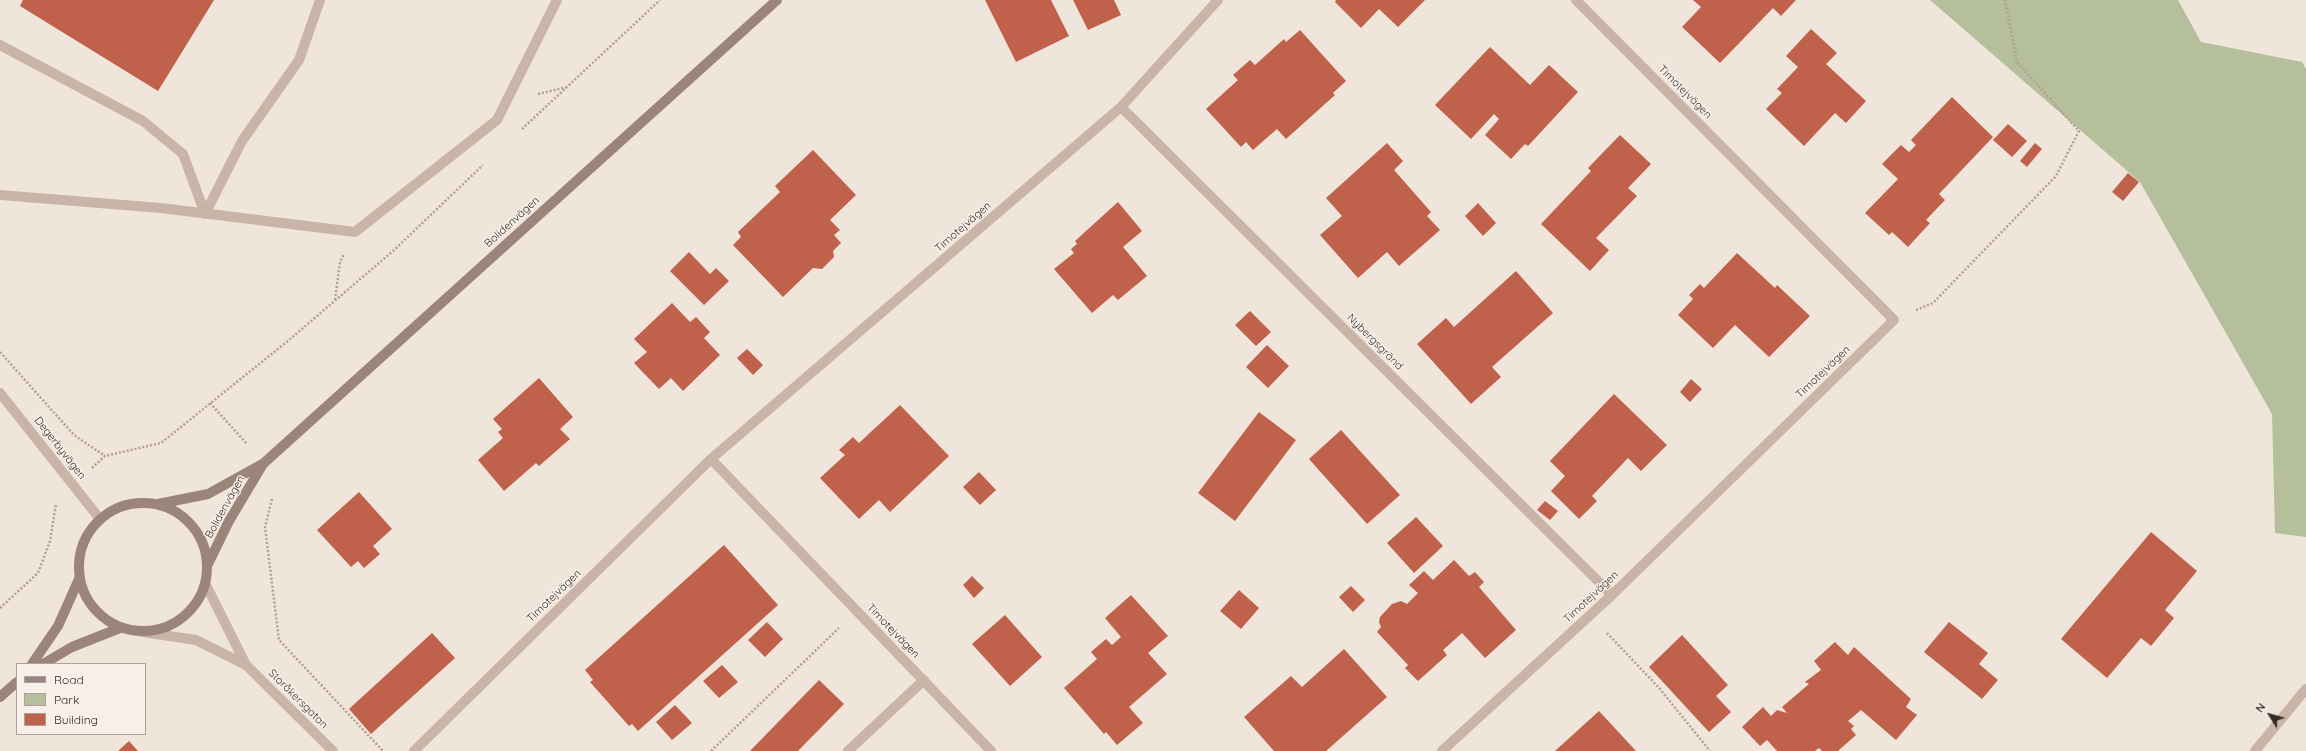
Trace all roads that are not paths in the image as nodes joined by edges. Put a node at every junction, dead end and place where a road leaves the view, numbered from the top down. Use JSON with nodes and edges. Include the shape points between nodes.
{"nodes":[{"id":1,"x":320,"y":0,"type":"edge"},
{"id":2,"x":557,"y":0,"type":"edge"},
{"id":3,"x":777,"y":0,"type":"edge"},
{"id":4,"x":1218,"y":0,"type":"edge"},
{"id":5,"x":1576,"y":0,"type":"edge"},
{"id":6,"x":0,"y":45,"type":"edge"},
{"id":7,"x":1121,"y":107,"type":"junction"},
{"id":8,"x":0,"y":195,"type":"edge"},
{"id":9,"x":205,"y":214,"type":"junction"},
{"id":10,"x":0,"y":393,"type":"edge"},
{"id":11,"x":711,"y":459,"type":"junction"},
{"id":12,"x":264,"y":463,"type":"junction"},
{"id":13,"x":158,"y":504,"type":"junction"},
{"id":14,"x":100,"y":519,"type":"junction"},
{"id":15,"x":208,"y":564,"type":"junction"},
{"id":16,"x":79,"y":579,"type":"junction"},
{"id":17,"x":206,"y":585,"type":"junction"},
{"id":18,"x":1612,"y":595,"type":"junction"},
{"id":19,"x":120,"y":628,"type":"junction"},
{"id":20,"x":142,"y":632,"type":"junction"},
{"id":21,"x":33,"y":663,"type":"edge"},
{"id":22,"x":45,"y":663,"type":"edge"},
{"id":23,"x":246,"y":665,"type":"junction"},
{"id":24,"x":924,"y":680,"type":"junction"},
{"id":25,"x":16,"y":683,"type":"edge"},
{"id":26,"x":2306,"y":689,"type":"edge"},
{"id":27,"x":0,"y":697,"type":"edge"},
{"id":28,"x":333,"y":751,"type":"edge"},
{"id":29,"x":414,"y":751,"type":"edge"},
{"id":30,"x":848,"y":751,"type":"edge"},
{"id":31,"x":991,"y":751,"type":"edge"},
{"id":32,"x":1442,"y":751,"type":"edge"},
{"id":33,"x":2255,"y":751,"type":"edge"}],
"edges":[{"from":1,"to":9,"type":"street","via":[[299,60],[242,140]]},
{"from":2,"to":9,"type":"street","via":[[497,120],[355,232]]},
{"from":3,"to":12,"type":"main road","name":"Bolidenvägen"},
{"from":4,"to":7,"type":"street","name":"Timotejvägen"},
{"from":5,"to":18,"type":"street","name":"Timotejvägen","via":[[1894,320]]},
{"from":6,"to":9,"type":"street","via":[[143,121],[183,154]]},
{"from":7,"to":11,"type":"street","name":"Timotejvägen"},
{"from":7,"to":18,"type":"street","name":"Nybergsgränd"},
{"from":8,"to":9,"type":"street"},
{"from":10,"to":14,"type":"street","name":"Degerbyvägen"},
{"from":11,"to":24,"type":"street","name":"Timotejvägen"},
{"from":11,"to":29,"type":"street","name":"Timotejvägen"},
{"from":12,"to":13,"type":"main road","name":"Bolidenvägen","via":[[208,494]]},
{"from":12,"to":15,"type":"main road","name":"Bolidenvägen","via":[[229,521]]},
{"from":13,"to":14,"type":"main road","via":[[138,502],[117,508]]},
{"from":13,"to":15,"type":"main road","via":[[178,512],[193,526],[204,544]]},
{"from":14,"to":16,"type":"main road","via":[[86,536],[79,557]]},
{"from":15,"to":17,"type":"main road"},
{"from":16,"to":19,"type":"main road","via":[[87,600],[101,617]]},
{"from":16,"to":21,"type":"main road","via":[[58,626]]},
{"from":17,"to":20,"type":"main road","via":[[197,604],[183,619],[164,629]]},
{"from":17,"to":23,"type":"street","name":"Storåkersgatan"},
{"from":18,"to":32,"type":"street","name":"Timotejvägen"},
{"from":19,"to":20,"type":"main road"},
{"from":19,"to":22,"type":"main road","via":[[72,647]]},
{"from":20,"to":23,"type":"street","name":"Storåkersgatan","via":[[196,640]]},
{"from":23,"to":28,"type":"street","name":"Storåkersgatan"},
{"from":24,"to":30,"type":"street"},
{"from":24,"to":31,"type":"street","name":"Timotejvägen"},
{"from":25,"to":27,"type":"main road"},
{"from":26,"to":33,"type":"street"}]}
